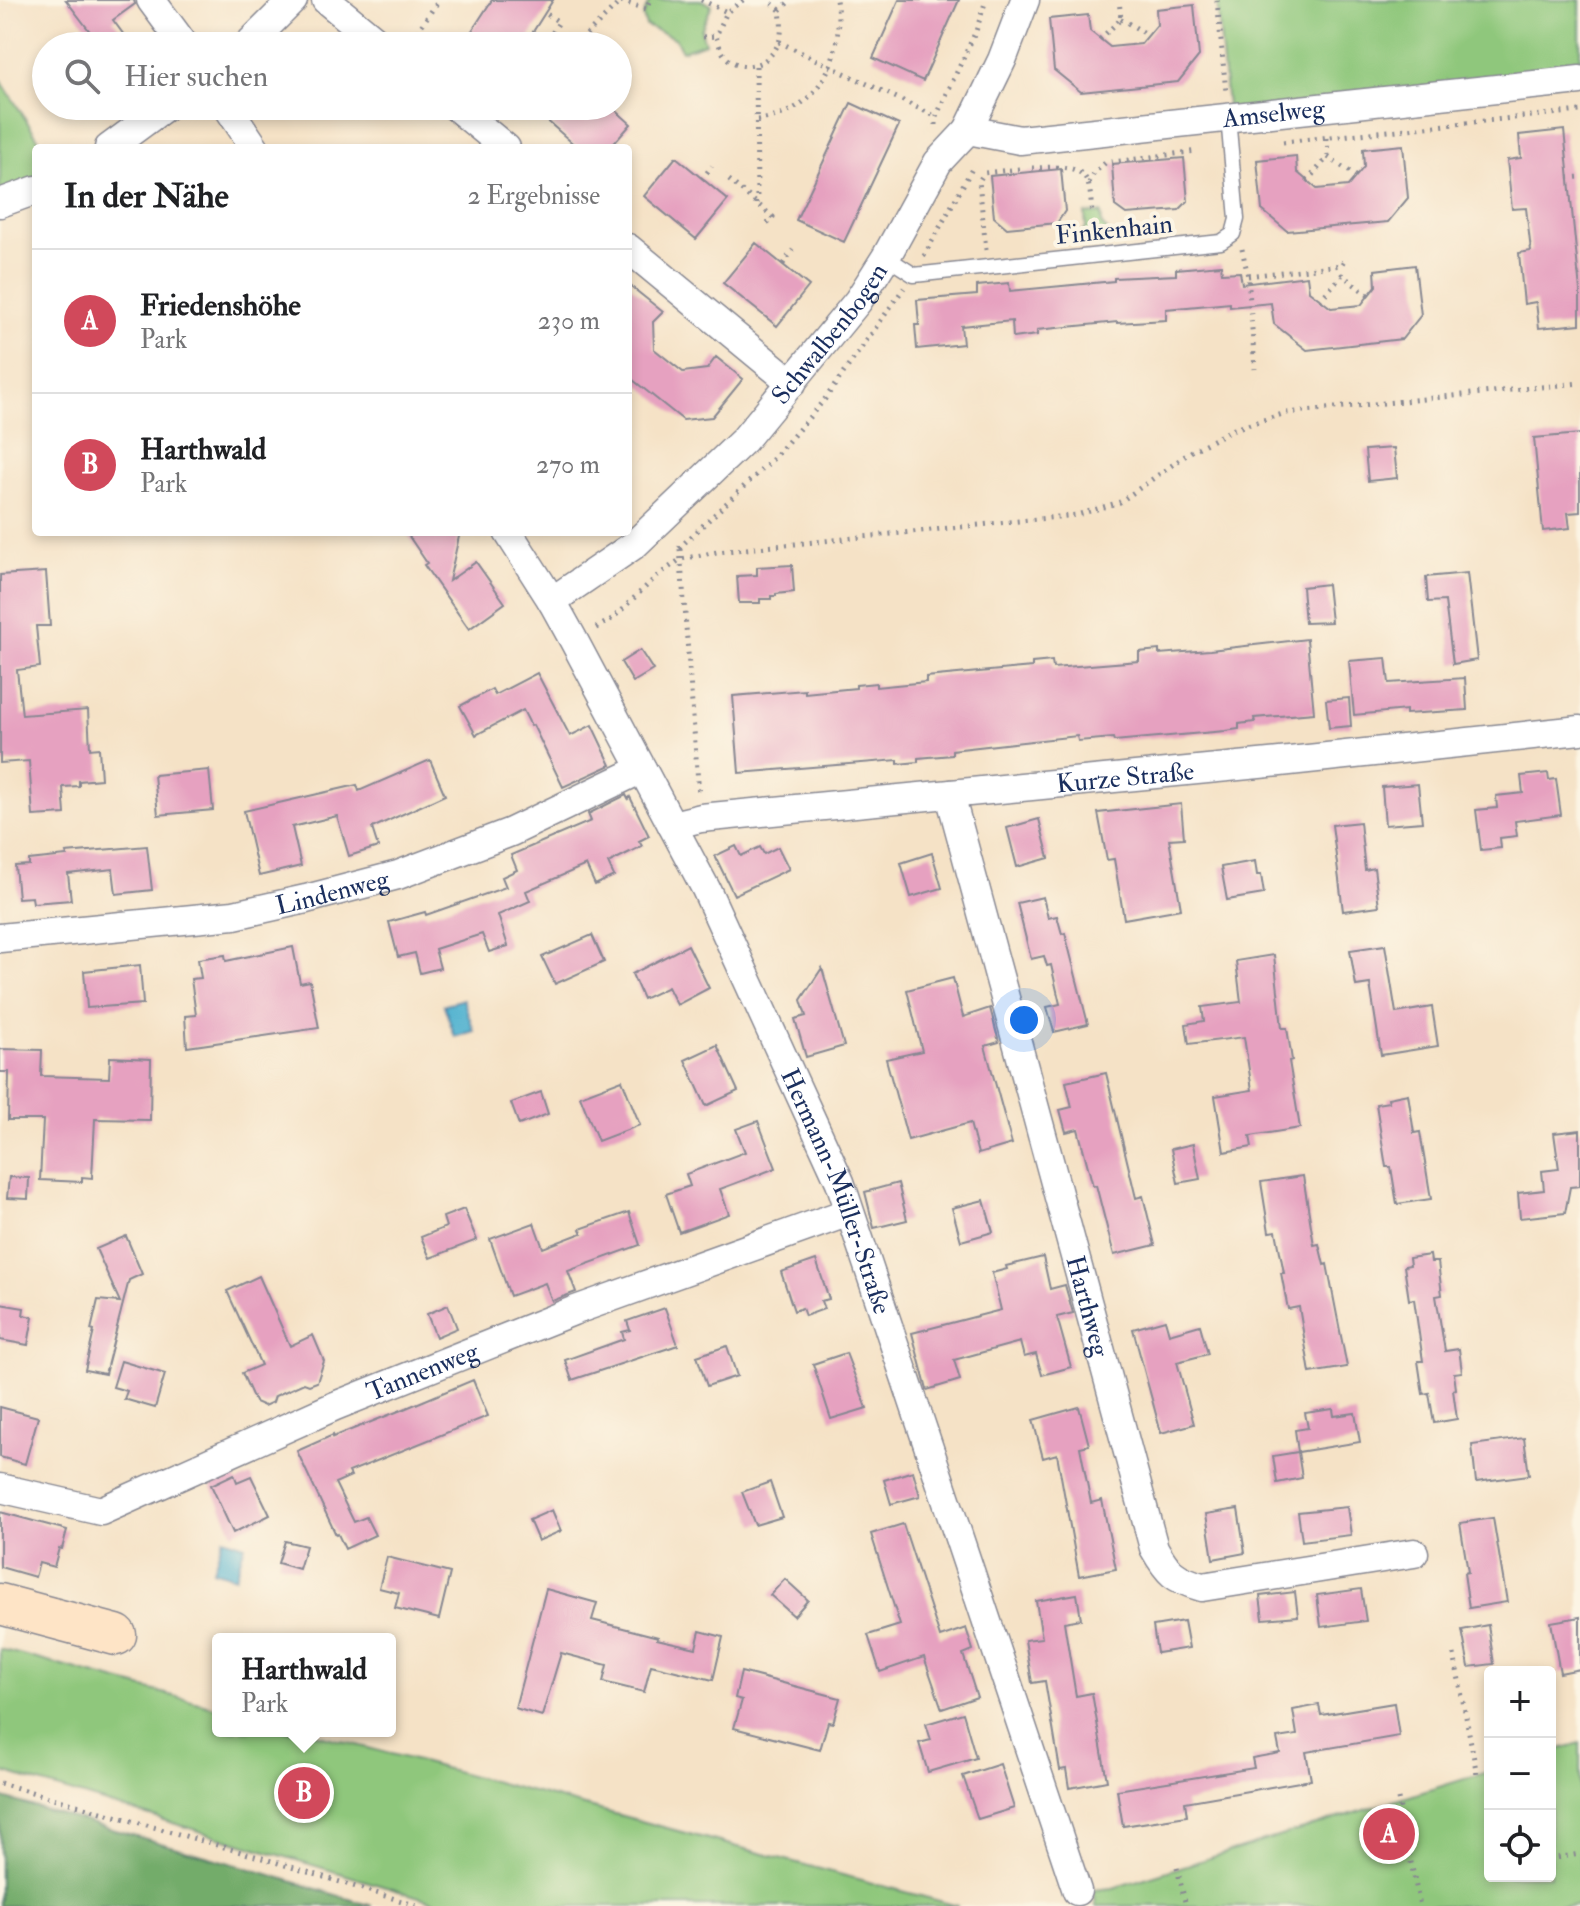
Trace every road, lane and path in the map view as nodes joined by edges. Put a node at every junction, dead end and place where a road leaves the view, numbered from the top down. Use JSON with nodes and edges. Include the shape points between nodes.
{"nodes":[{"id":1,"x":151,"y":0,"type":"edge"},
{"id":2,"x":293,"y":0,"type":"edge"},
{"id":3,"x":326,"y":0,"type":"edge"},
{"id":4,"x":439,"y":0,"type":"edge"},
{"id":5,"x":650,"y":0,"type":"edge"},
{"id":6,"x":701,"y":0,"type":"edge"},
{"id":7,"x":743,"y":0,"type":"edge"},
{"id":8,"x":768,"y":0,"type":"edge"},
{"id":9,"x":791,"y":0,"type":"edge"},
{"id":10,"x":836,"y":0,"type":"edge"},
{"id":11,"x":1025,"y":0,"type":"edge"},
{"id":12,"x":1119,"y":0,"type":"edge"},
{"id":13,"x":1217,"y":0,"type":"edge"},
{"id":14,"x":621,"y":1,"type":"edge"},
{"id":15,"x":780,"y":10,"type":"junction"},
{"id":16,"x":727,"y":12,"type":"junction"},
{"id":17,"x":545,"y":13,"type":"dead end"},
{"id":18,"x":1121,"y":19,"type":"junction"},
{"id":19,"x":175,"y":32,"type":"edge"},
{"id":20,"x":261,"y":32,"type":"edge"},
{"id":21,"x":365,"y":32,"type":"edge"},
{"id":22,"x":417,"y":32,"type":"edge"},
{"id":23,"x":553,"y":32,"type":"edge"},
{"id":24,"x":589,"y":32,"type":"edge"},
{"id":25,"x":1148,"y":35,"type":"dead end"},
{"id":26,"x":716,"y":36,"type":"junction"},
{"id":27,"x":703,"y":37,"type":"dead end"},
{"id":28,"x":1100,"y":39,"type":"dead end"},
{"id":29,"x":779,"y":42,"type":"junction"},
{"id":30,"x":756,"y":66,"type":"junction"},
{"id":31,"x":830,"y":66,"type":"junction"},
{"id":32,"x":1580,"y":80,"type":"edge"},
{"id":33,"x":1580,"y":111,"type":"edge"},
{"id":34,"x":1228,"y":117,"type":"junction"},
{"id":35,"x":147,"y":120,"type":"edge"},
{"id":36,"x":236,"y":120,"type":"edge"},
{"id":37,"x":472,"y":120,"type":"edge"},
{"id":38,"x":757,"y":120,"type":"junction"},
{"id":39,"x":968,"y":130,"type":"junction"},
{"id":40,"x":1327,"y":138,"type":"junction"},
{"id":41,"x":114,"y":144,"type":"edge"},
{"id":42,"x":252,"y":144,"type":"edge"},
{"id":43,"x":501,"y":144,"type":"edge"},
{"id":44,"x":1230,"y":146,"type":"junction"},
{"id":45,"x":1328,"y":157,"type":"junction"},
{"id":46,"x":712,"y":166,"type":"dead end"},
{"id":47,"x":1356,"y":176,"type":"dead end"},
{"id":48,"x":1580,"y":177,"type":"edge"},
{"id":49,"x":1568,"y":178,"type":"dead end"},
{"id":50,"x":702,"y":179,"type":"dead end"},
{"id":51,"x":729,"y":180,"type":"dead end"},
{"id":52,"x":1307,"y":181,"type":"dead end"},
{"id":53,"x":1089,"y":183,"type":"junction"},
{"id":54,"x":32,"y":191,"type":"edge"},
{"id":55,"x":0,"y":203,"type":"edge"},
{"id":56,"x":757,"y":204,"type":"junction"},
{"id":57,"x":1092,"y":213,"type":"dead end"},
{"id":58,"x":765,"y":227,"type":"dead end"},
{"id":59,"x":1233,"y":234,"type":"junction"},
{"id":60,"x":793,"y":250,"type":"dead end"},
{"id":61,"x":632,"y":251,"type":"edge"},
{"id":62,"x":886,"y":257,"type":"junction"},
{"id":63,"x":783,"y":264,"type":"dead end"},
{"id":64,"x":988,"y":267,"type":"junction"},
{"id":65,"x":1342,"y":275,"type":"junction"},
{"id":66,"x":1248,"y":276,"type":"junction"},
{"id":67,"x":1368,"y":295,"type":"dead end"},
{"id":68,"x":1320,"y":300,"type":"dead end"},
{"id":69,"x":1255,"y":369,"type":"dead end"},
{"id":70,"x":792,"y":383,"type":"junction"},
{"id":71,"x":1580,"y":383,"type":"edge"},
{"id":72,"x":511,"y":536,"type":"edge"},
{"id":73,"x":680,"y":549,"type":"dead end"},
{"id":74,"x":681,"y":559,"type":"junction"},
{"id":75,"x":552,"y":601,"type":"junction"},
{"id":76,"x":573,"y":639,"type":"junction"},
{"id":77,"x":1580,"y":730,"type":"edge"},
{"id":78,"x":642,"y":769,"type":"junction"},
{"id":79,"x":952,"y":794,"type":"junction"},
{"id":80,"x":700,"y":806,"type":"dead end"},
{"id":81,"x":672,"y":825,"type":"junction"},
{"id":82,"x":0,"y":938,"type":"edge"},
{"id":83,"x":849,"y":1212,"type":"junction"},
{"id":84,"x":0,"y":1488,"type":"edge"},
{"id":85,"x":1414,"y":1553,"type":"dead end"},
{"id":86,"x":0,"y":1604,"type":"edge"},
{"id":87,"x":116,"y":1635,"type":"dead end"},
{"id":88,"x":1454,"y":1654,"type":"dead end"},
{"id":89,"x":1477,"y":1775,"type":"dead end"},
{"id":90,"x":0,"y":1783,"type":"edge"},
{"id":91,"x":1398,"y":1799,"type":"dead end"},
{"id":92,"x":1580,"y":1854,"type":"edge"},
{"id":93,"x":1556,"y":1858,"type":"edge"},
{"id":94,"x":1177,"y":1868,"type":"dead end"},
{"id":95,"x":1077,"y":1891,"type":"dead end"},
{"id":96,"x":418,"y":1906,"type":"edge"},
{"id":97,"x":1186,"y":1906,"type":"edge"},
{"id":98,"x":1420,"y":1906,"type":"edge"}],
"edges":[{"from":1,"to":19,"type":"street"},
{"from":2,"to":20,"type":"street"},
{"from":3,"to":21,"type":"street"},
{"from":4,"to":22,"type":"path"},
{"from":5,"to":14,"type":"path","via":[[646,9]]},
{"from":6,"to":16,"type":"path"},
{"from":7,"to":16,"type":"path"},
{"from":8,"to":15,"type":"path"},
{"from":9,"to":15,"type":"path"},
{"from":10,"to":31,"type":"path","via":[[838,40]]},
{"from":11,"to":39,"type":"street","name":"Schwalbenbogen"},
{"from":12,"to":18,"type":"path"},
{"from":13,"to":34,"type":"path"},
{"from":14,"to":24,"type":"path"},
{"from":15,"to":29,"type":"path"},
{"from":16,"to":26,"type":"path"},
{"from":17,"to":23,"type":"path","via":[[559,22]]},
{"from":18,"to":25,"type":"path"},
{"from":18,"to":28,"type":"path"},
{"from":26,"to":27,"type":"path"},
{"from":26,"to":30,"type":"path","via":[[728,59]]},
{"from":29,"to":30,"type":"path"},
{"from":29,"to":31,"type":"path"},
{"from":30,"to":38,"type":"path"},
{"from":31,"to":38,"type":"path","via":[[792,110]]},
{"from":31,"to":39,"type":"path"},
{"from":32,"to":34,"type":"street","name":"Amselweg"},
{"from":33,"to":40,"type":"path"},
{"from":34,"to":39,"type":"street","name":"Amselweg","via":[[1020,140]]},
{"from":34,"to":44,"type":"lane"},
{"from":35,"to":41,"type":"street"},
{"from":36,"to":42,"type":"street"},
{"from":37,"to":43,"type":"street"},
{"from":38,"to":56,"type":"path"},
{"from":39,"to":62,"type":"street","name":"Schwalbenbogen","via":[[938,162]]},
{"from":40,"to":44,"type":"path"},
{"from":40,"to":45,"type":"path"},
{"from":44,"to":53,"type":"path","via":[[1105,163]]},
{"from":44,"to":59,"type":"lane","via":[[1237,219]]},
{"from":45,"to":47,"type":"path"},
{"from":45,"to":52,"type":"path"},
{"from":46,"to":50,"type":"path"},
{"from":48,"to":49,"type":"path"},
{"from":51,"to":56,"type":"path"},
{"from":53,"to":57,"type":"path"},
{"from":53,"to":64,"type":"path","via":[[1070,167],[984,173],[979,181]]},
{"from":54,"to":55,"type":"street"},
{"from":56,"to":58,"type":"path","via":[[773,217]]},
{"from":59,"to":64,"type":"lane","name":"Finkenhain","via":[[1221,242]]},
{"from":59,"to":66,"type":"path"},
{"from":60,"to":63,"type":"path"},
{"from":61,"to":70,"type":"street"},
{"from":62,"to":64,"type":"lane","name":"Finkenhain","via":[[914,275]]},
{"from":62,"to":70,"type":"street","name":"Schwalbenbogen"},
{"from":65,"to":66,"type":"path","via":[[1343,262]]},
{"from":65,"to":67,"type":"path"},
{"from":65,"to":68,"type":"path"},
{"from":66,"to":69,"type":"path"},
{"from":70,"to":75,"type":"street","name":"Schwalbenbogen","via":[[744,440],[634,545]]},
{"from":71,"to":74,"type":"path","via":[[1286,413],[1231,430],[1120,502],[1077,515]]},
{"from":72,"to":75,"type":"street","name":"Hermann-Müller-Straße"},
{"from":73,"to":74,"type":"path"},
{"from":74,"to":76,"type":"path","via":[[612,619]]},
{"from":74,"to":80,"type":"path"},
{"from":75,"to":76,"type":"street","name":"Hermann-Müller-Straße"},
{"from":76,"to":78,"type":"street","name":"Hermann-Müller-Straße"},
{"from":77,"to":79,"type":"street","name":"Kurze Straße"},
{"from":78,"to":81,"type":"street","name":"Hermann-Müller-Straße"},
{"from":78,"to":82,"type":"street","name":"Lindenweg","via":[[511,832],[398,875],[234,915]]},
{"from":79,"to":81,"type":"street","name":"Kurze Straße"},
{"from":79,"to":85,"type":"street","name":"Harthweg","via":[[1154,1548],[1164,1567],[1181,1581],[1202,1587]]},
{"from":81,"to":83,"type":"street","name":"Hermann-Müller-Straße","via":[[706,889]]},
{"from":83,"to":84,"type":"street","name":"Tannenweg","via":[[545,1322],[335,1406],[101,1511]]},
{"from":83,"to":95,"type":"street","name":"Hermann-Müller-Straße"},
{"from":86,"to":87,"type":"main road"},
{"from":88,"to":89,"type":"path"},
{"from":90,"to":96,"type":"path"},
{"from":91,"to":98,"type":"path"},
{"from":92,"to":93,"type":"path"},
{"from":94,"to":97,"type":"path"}]}
